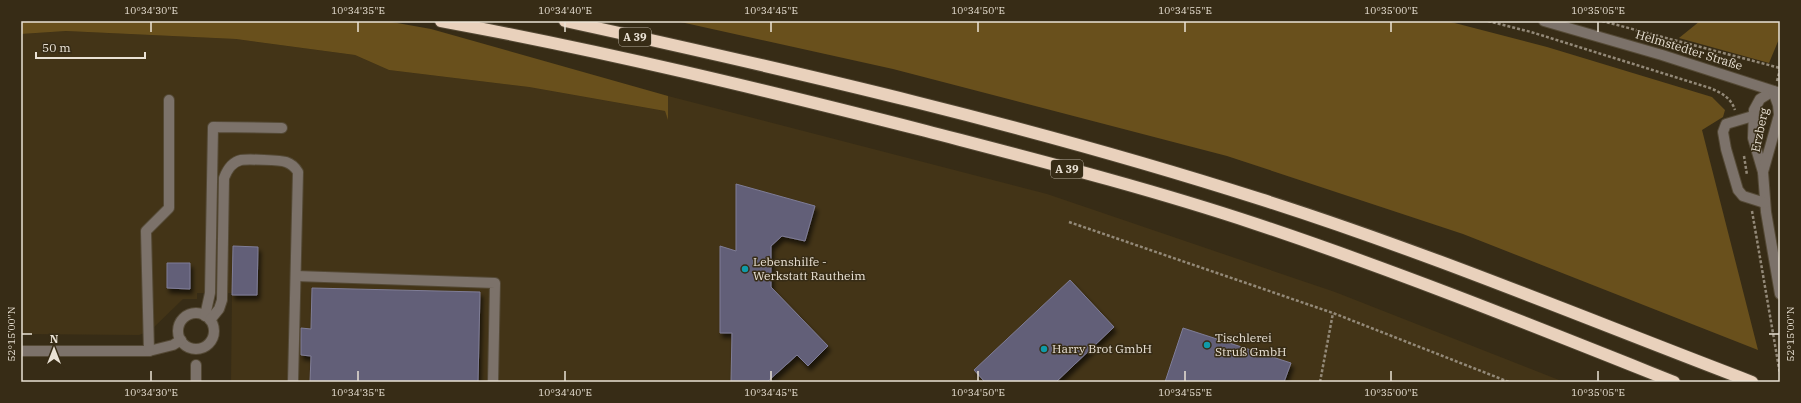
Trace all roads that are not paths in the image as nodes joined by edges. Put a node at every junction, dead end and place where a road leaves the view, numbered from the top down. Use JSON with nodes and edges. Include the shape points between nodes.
{"nodes":[{"id":1,"x":440,"y":21,"type":"edge"},
{"id":2,"x":565,"y":21,"type":"edge"},
{"id":3,"x":1544,"y":21,"type":"edge"},
{"id":4,"x":1777,"y":92,"type":"edge"},
{"id":5,"x":169,"y":100,"type":"dead end"},
{"id":6,"x":1752,"y":116,"type":"junction"},
{"id":7,"x":282,"y":128,"type":"dead end"},
{"id":8,"x":1763,"y":172,"type":"junction"},
{"id":9,"x":1765,"y":203,"type":"junction"},
{"id":10,"x":296,"y":276,"type":"junction"},
{"id":11,"x":1780,"y":294,"type":"edge"},
{"id":12,"x":207,"y":318,"type":"junction"},
{"id":13,"x":181,"y":340,"type":"junction"},
{"id":14,"x":149,"y":350,"type":"junction"},
{"id":15,"x":21,"y":351,"type":"edge"},
{"id":16,"x":196,"y":365,"type":"dead end"},
{"id":17,"x":196,"y":382,"type":"edge"},
{"id":18,"x":293,"y":382,"type":"edge"},
{"id":19,"x":493,"y":382,"type":"edge"},
{"id":20,"x":1674,"y":382,"type":"edge"},
{"id":21,"x":1752,"y":382,"type":"edge"}],
"edges":[{"from":1,"to":20,"type":"highway","number":"A 39","via":[[602,53],[866,116],[1128,185],[1255,224],[1371,264]]},
{"from":2,"to":21,"type":"highway","number":"A 39","via":[[871,92],[1135,161],[1386,242]]},
{"from":3,"to":4,"type":"street","name":"Helmstedter Straße"},
{"from":4,"to":6,"type":"street","name":"Erzberg","via":[[1760,99]]},
{"from":4,"to":8,"type":"street","name":"Erzberg","via":[[1779,115]]},
{"from":5,"to":14,"type":"street","via":[[169,208],[146,231]]},
{"from":6,"to":8,"type":"street","name":"Erzberg","via":[[1753,138]]},
{"from":6,"to":9,"type":"street","via":[[1726,124],[1723,132],[1738,190],[1743,196]]},
{"from":7,"to":12,"type":"street","via":[[213,128],[210,293]]},
{"from":8,"to":9,"type":"street","name":"Erzberg"},
{"from":9,"to":11,"type":"street","name":"Erzberg"},
{"from":10,"to":12,"type":"street","via":[[298,172],[293,165],[284,161],[241,160],[231,166],[224,178],[222,300],[219,309]]},
{"from":10,"to":18,"type":"street"},
{"from":10,"to":19,"type":"street","via":[[495,283]]},
{"from":12,"to":13,"type":"street","via":[[194,314],[184,319],[179,329]]},
{"from":12,"to":13,"type":"street","via":[[213,325],[213,336],[207,346],[195,349],[185,345]]},
{"from":13,"to":14,"type":"street","via":[[173,345]]},
{"from":14,"to":15,"type":"street"},
{"from":16,"to":17,"type":"street"}]}
